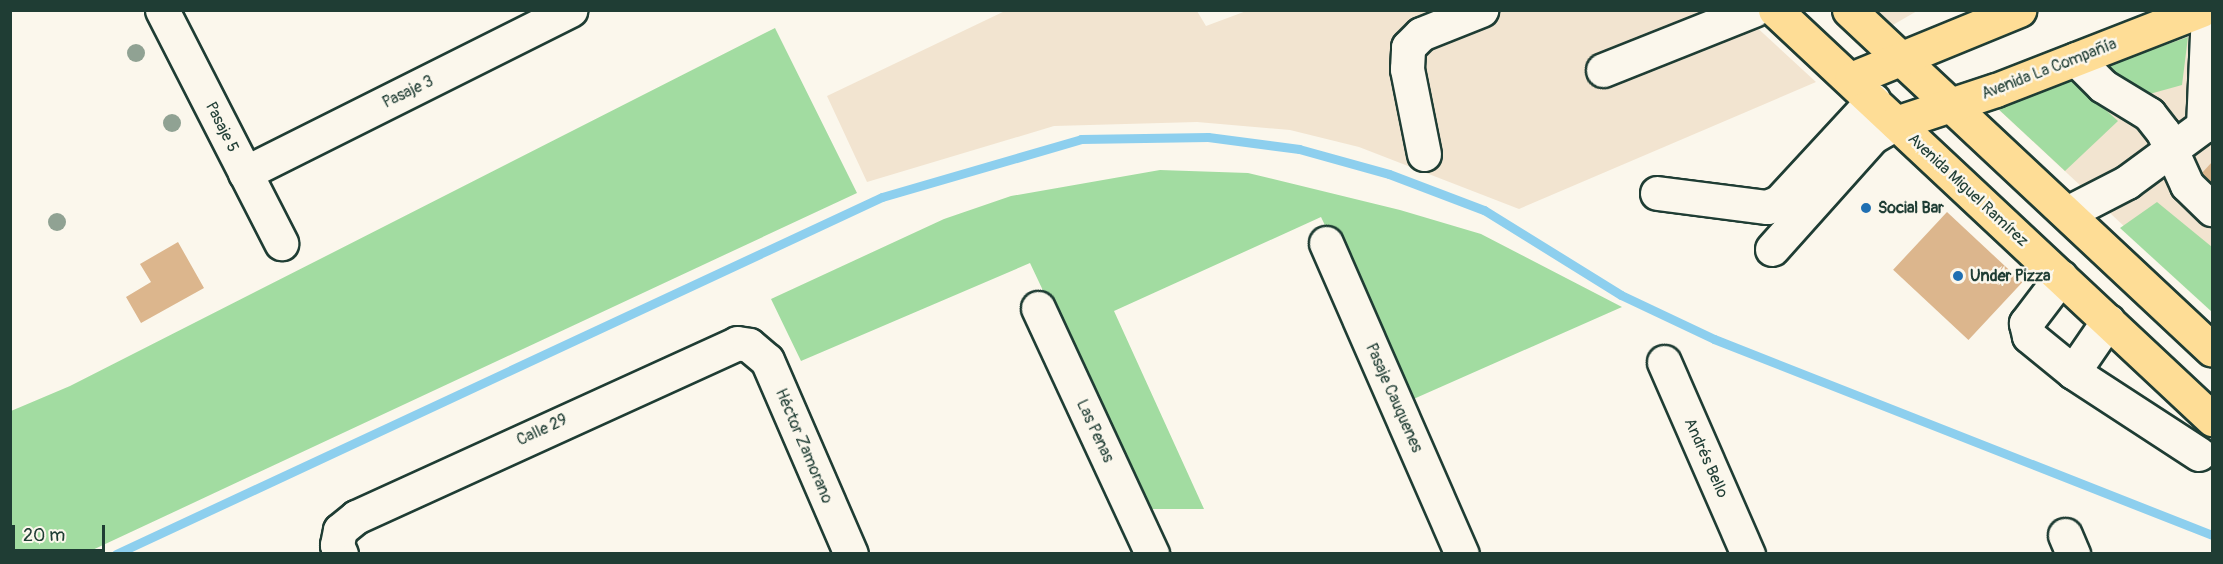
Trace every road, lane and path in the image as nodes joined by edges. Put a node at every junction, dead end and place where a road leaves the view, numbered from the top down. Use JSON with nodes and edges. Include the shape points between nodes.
{"nodes":[{"id":1,"x":162,"y":10,"type":"edge"},
{"id":2,"x":571,"y":10,"type":"edge"},
{"id":3,"x":1480,"y":10,"type":"edge"},
{"id":4,"x":1754,"y":10,"type":"edge"},
{"id":5,"x":1775,"y":10,"type":"edge"},
{"id":6,"x":1849,"y":10,"type":"edge"},
{"id":7,"x":2019,"y":10,"type":"edge"},
{"id":8,"x":2200,"y":10,"type":"edge"},
{"id":9,"x":2208,"y":10,"type":"edge"},
{"id":10,"x":1902,"y":57,"type":"junction"},
{"id":11,"x":2076,"y":59,"type":"junction"},
{"id":12,"x":1603,"y":70,"type":"dead end"},
{"id":13,"x":1862,"y":89,"type":"junction"},
{"id":14,"x":1953,"y":105,"type":"junction"},
{"id":15,"x":1896,"y":123,"type":"junction"},
{"id":16,"x":2208,"y":130,"type":"edge"},
{"id":17,"x":2171,"y":152,"type":"junction"},
{"id":18,"x":1424,"y":154,"type":"dead end"},
{"id":19,"x":245,"y":173,"type":"junction"},
{"id":20,"x":1657,"y":193,"type":"dead end"},
{"id":21,"x":2212,"y":209,"type":"edge"},
{"id":22,"x":2067,"y":213,"type":"junction"},
{"id":23,"x":281,"y":243,"type":"dead end"},
{"id":24,"x":1326,"y":243,"type":"dead end"},
{"id":25,"x":1772,"y":249,"type":"dead end"},
{"id":26,"x":2061,"y":277,"type":"junction"},
{"id":27,"x":1038,"y":308,"type":"dead end"},
{"id":28,"x":2108,"y":321,"type":"junction"},
{"id":29,"x":749,"y":345,"type":"joint"},
{"id":30,"x":2212,"y":350,"type":"edge"},
{"id":31,"x":1664,"y":362,"type":"dead end"},
{"id":32,"x":2073,"y":372,"type":"junction"},
{"id":33,"x":2212,"y":419,"type":"edge"},
{"id":34,"x":2199,"y":454,"type":"dead end"},
{"id":35,"x":341,"y":542,"type":"edge"},
{"id":36,"x":1459,"y":552,"type":"edge"},
{"id":37,"x":851,"y":554,"type":"edge"},
{"id":38,"x":1152,"y":554,"type":"edge"},
{"id":39,"x":1748,"y":554,"type":"edge"}],
"edges":[{"from":1,"to":19,"type":"street","name":"Pasaje 5"},
{"from":2,"to":19,"type":"street","name":"Pasaje 3"},
{"from":3,"to":18,"type":"street","via":[[1421,34],[1408,47],[1407,69]]},
{"from":4,"to":12,"type":"street"},
{"from":5,"to":13,"type":"main road","name":"Avenida Miguel Ramírez"},
{"from":6,"to":10,"type":"main road"},
{"from":7,"to":10,"type":"main road"},
{"from":8,"to":11,"type":"main road","name":"Avenida La Compañía"},
{"from":9,"to":16,"type":"street"},
{"from":10,"to":13,"type":"main road"},
{"from":10,"to":14,"type":"main road"},
{"from":11,"to":14,"type":"main road","name":"Avenida La Compañía"},
{"from":11,"to":17,"type":"street","via":[[2103,86],[2149,114],[2163,132]]},
{"from":13,"to":15,"type":"main road","name":"Avenida Miguel Ramírez"},
{"from":13,"to":20,"type":"street","via":[[1779,202],[1767,207]]},
{"from":14,"to":15,"type":"main road","name":"Avenida La Compañía"},
{"from":14,"to":22,"type":"main road"},
{"from":15,"to":25,"type":"street","via":[[1872,137]]},
{"from":15,"to":26,"type":"main road","name":"Avenida Miguel Ramírez"},
{"from":16,"to":17,"type":"street"},
{"from":17,"to":21,"type":"street","via":[[2187,185]]},
{"from":17,"to":22,"type":"street","via":[[2119,187]]},
{"from":19,"to":23,"type":"street","name":"Pasaje 5"},
{"from":22,"to":30,"type":"main road"},
{"from":24,"to":36,"type":"street","name":"Pasaje Cauquenes"},
{"from":26,"to":28,"type":"main road","name":"Avenida Miguel Ramírez"},
{"from":26,"to":32,"type":"street","via":[[2026,323],[2037,346]]},
{"from":27,"to":38,"type":"street","name":"Las Penas"},
{"from":28,"to":32,"type":"street"},
{"from":28,"to":33,"type":"main road","name":"Avenida Miguel Ramírez"},
{"from":29,"to":35,"type":"street","name":"Calle 29","via":[[725,346],[356,517]]},
{"from":29,"to":37,"type":"street","name":"Héctor Zamorano","via":[[767,360]]},
{"from":31,"to":39,"type":"street","name":"Andrés Bello"},
{"from":32,"to":34,"type":"street"}]}
